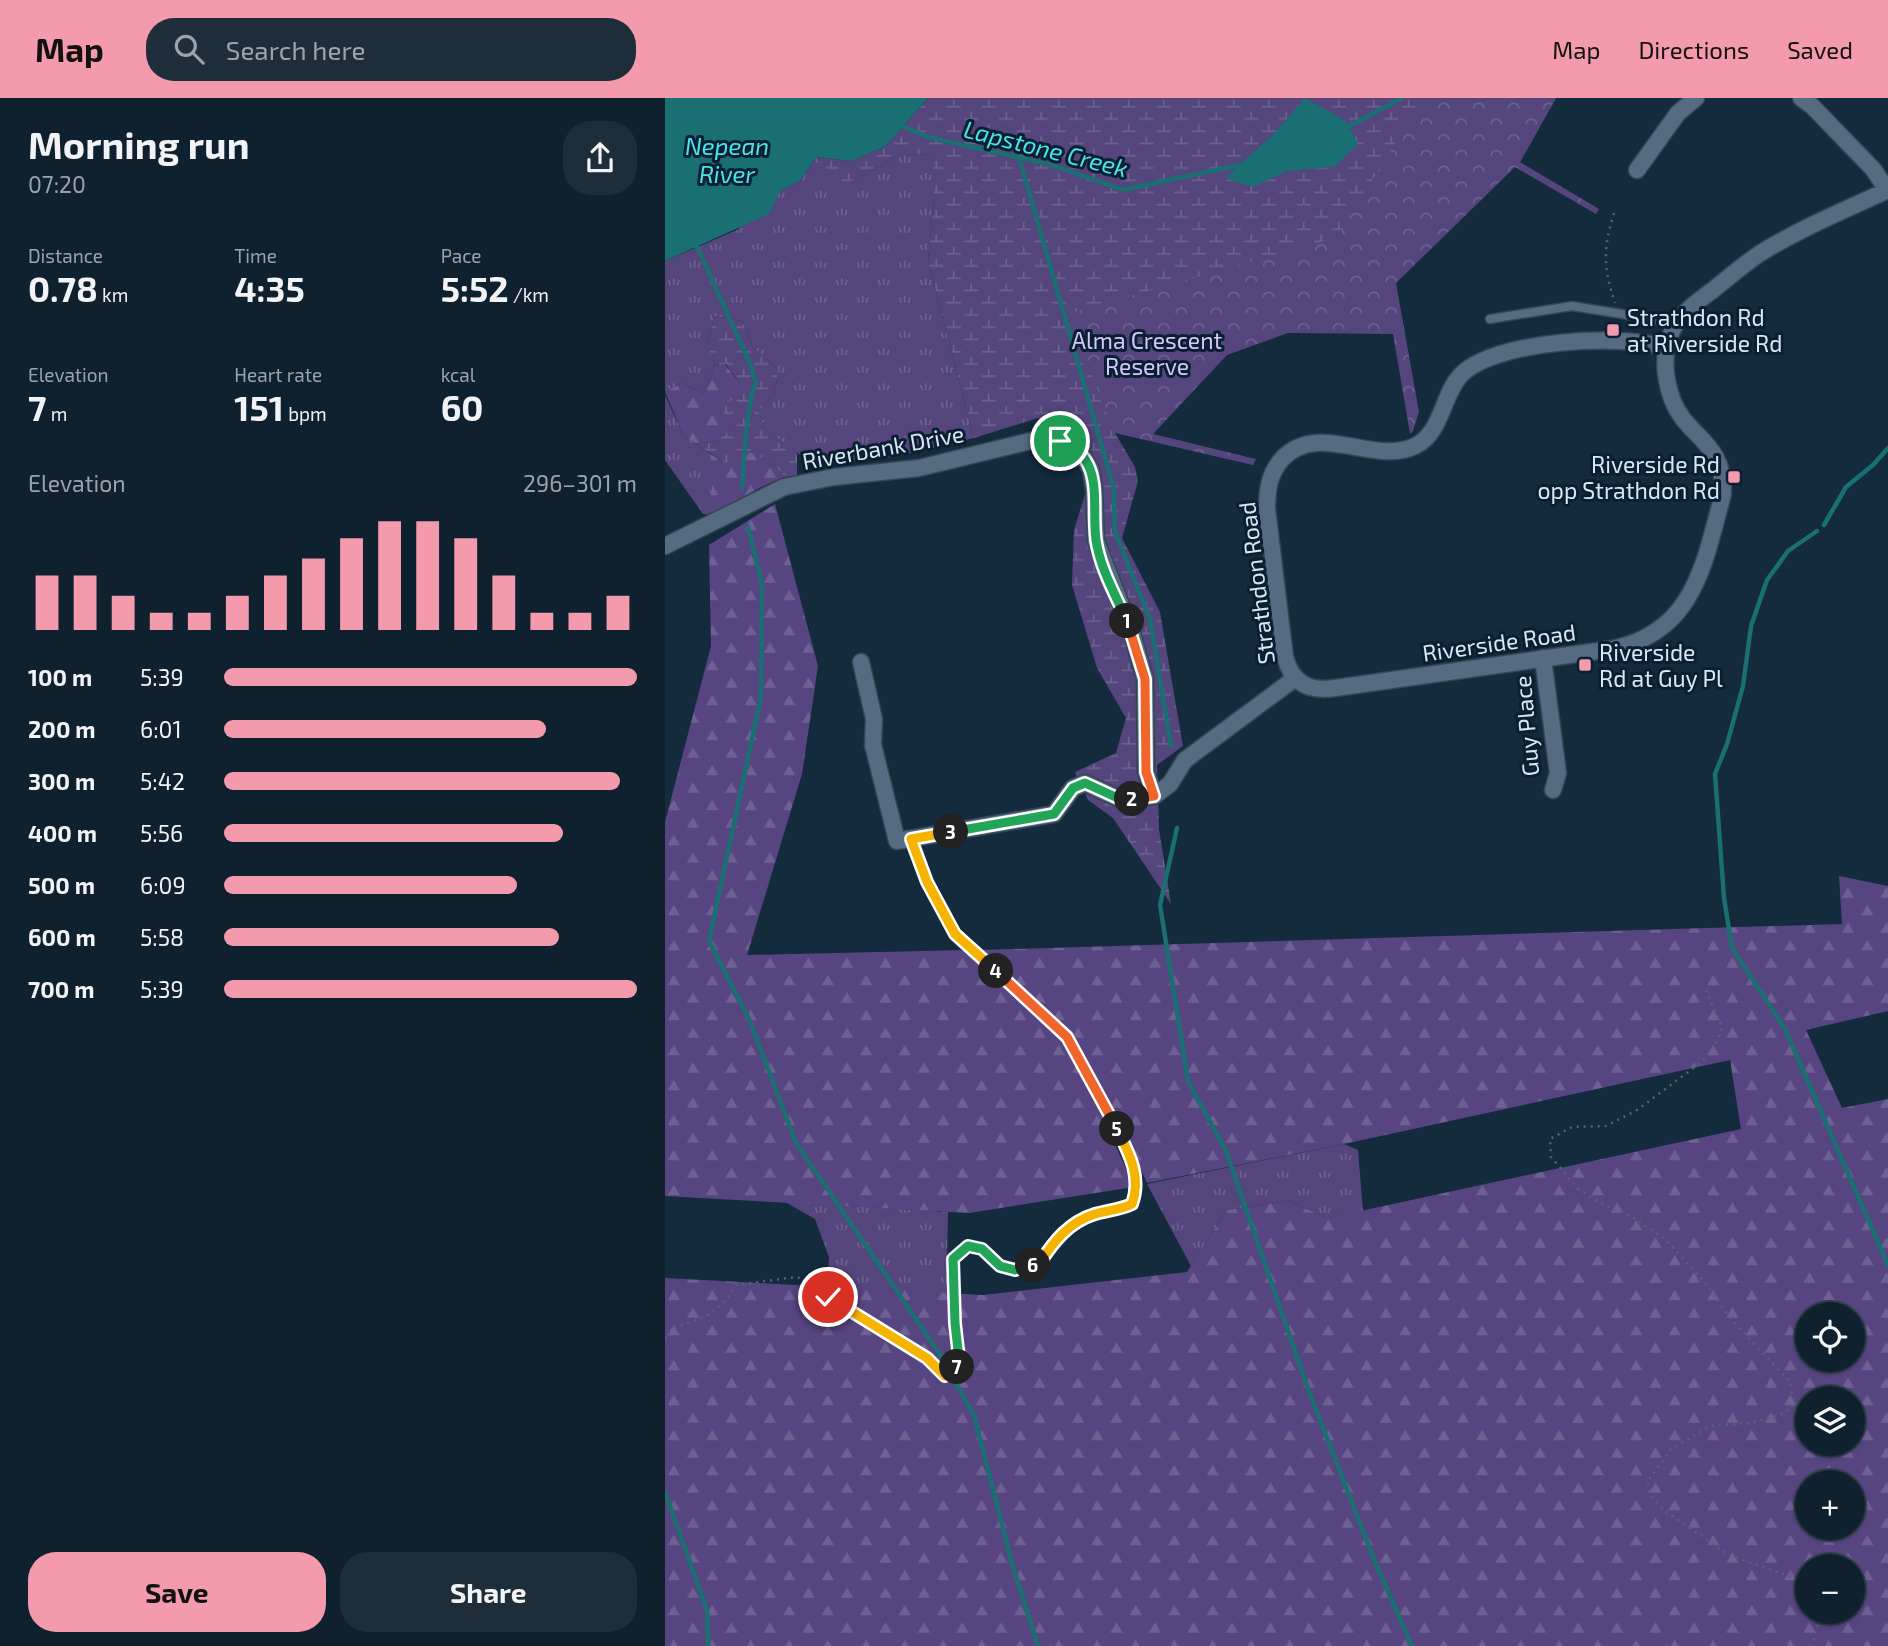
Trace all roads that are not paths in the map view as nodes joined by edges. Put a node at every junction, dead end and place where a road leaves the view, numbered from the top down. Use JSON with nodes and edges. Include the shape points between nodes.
{"nodes":[{"id":1,"x":1696,"y":98,"type":"edge"},
{"id":2,"x":1801,"y":98,"type":"edge"},
{"id":3,"x":1637,"y":170,"type":"dead end"},
{"id":4,"x":1887,"y":190,"type":"edge"},
{"id":5,"x":1490,"y":320,"type":"dead end"},
{"id":6,"x":1674,"y":327,"type":"junction"},
{"id":7,"x":1666,"y":348,"type":"junction"},
{"id":8,"x":665,"y":546,"type":"edge"},
{"id":9,"x":1543,"y":658,"type":"junction"},
{"id":10,"x":860,"y":662,"type":"dead end"},
{"id":11,"x":1294,"y":678,"type":"junction"},
{"id":12,"x":1553,"y":790,"type":"dead end"},
{"id":13,"x":1154,"y":796,"type":"junction"}],
"edges":[{"from":1,"to":3,"type":"street","via":[[1678,113]]},
{"from":2,"to":4,"type":"street","via":[[1873,169]]},
{"from":4,"to":6,"type":"street","name":"Riverside Road","via":[[1757,256],[1688,310]]},
{"from":5,"to":6,"type":"lane","via":[[1572,306],[1653,319]]},
{"from":6,"to":7,"type":"street","name":"Riverside Road"},
{"from":7,"to":9,"type":"street","name":"Riverside Road","via":[[1665,372],[1676,407],[1716,454],[1724,482],[1698,578],[1679,611],[1646,637],[1624,646]]},
{"from":7,"to":11,"type":"street","name":"Strathdon Road","via":[[1648,342],[1568,342],[1526,348],[1486,360],[1458,377],[1435,426],[1417,445],[1394,450],[1318,442],[1289,453],[1271,476],[1267,509],[1285,657]]},
{"from":8,"to":13,"type":"street","name":"Riverbank Drive","via":[[784,487],[919,468],[1039,439],[1068,444],[1082,454],[1091,470],[1096,541],[1145,679],[1146,772]]},
{"from":9,"to":11,"type":"street","name":"Riverside Road","via":[[1329,689]]},
{"from":9,"to":12,"type":"street","name":"Guy Place","via":[[1558,773]]},
{"from":10,"to":13,"type":"street","via":[[874,719],[873,745],[897,841],[1054,814],[1073,788],[1085,783],[1122,800]]},
{"from":11,"to":13,"type":"street","via":[[1185,760],[1170,784]]}]}
